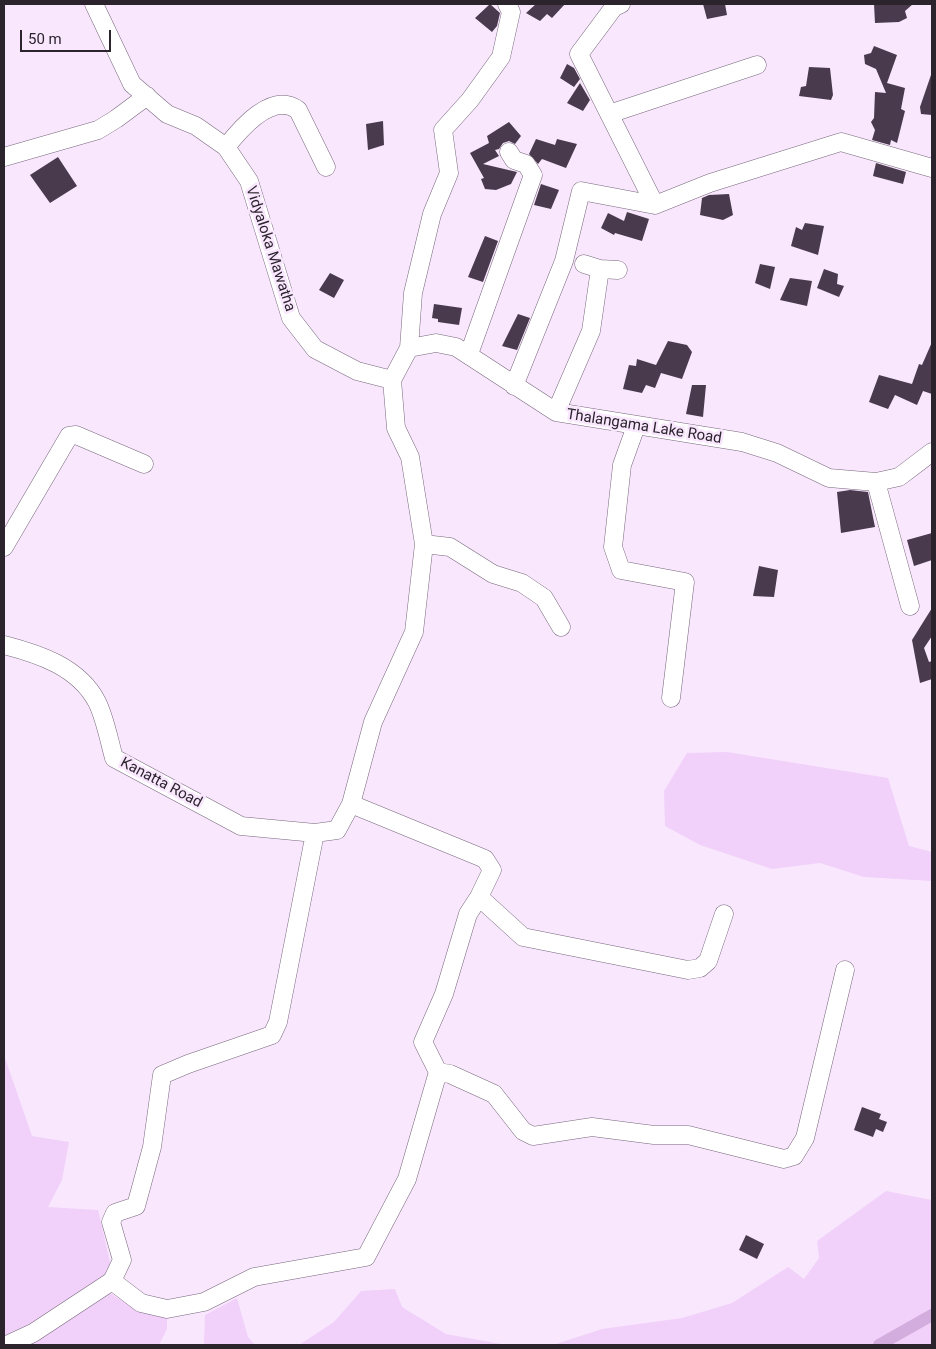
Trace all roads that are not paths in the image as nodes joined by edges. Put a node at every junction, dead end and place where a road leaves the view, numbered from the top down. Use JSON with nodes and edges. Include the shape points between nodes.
{"nodes":[{"id":1,"x":94,"y":4,"type":"edge"},
{"id":2,"x":507,"y":4,"type":"edge"},
{"id":3,"x":621,"y":4,"type":"edge"},
{"id":4,"x":757,"y":65,"type":"dead end"},
{"id":5,"x":147,"y":96,"type":"junction"},
{"id":6,"x":609,"y":114,"type":"junction"},
{"id":7,"x":226,"y":146,"type":"junction"},
{"id":8,"x":509,"y":152,"type":"dead end"},
{"id":9,"x":4,"y":157,"type":"edge"},
{"id":10,"x":326,"y":166,"type":"dead end"},
{"id":11,"x":932,"y":168,"type":"edge"},
{"id":12,"x":655,"y":205,"type":"junction"},
{"id":13,"x":601,"y":268,"type":"dead end"},
{"id":14,"x":409,"y":348,"type":"junction"},
{"id":15,"x":469,"y":354,"type":"junction"},
{"id":16,"x":392,"y":380,"type":"junction"},
{"id":17,"x":514,"y":386,"type":"junction"},
{"id":18,"x":556,"y":412,"type":"junction"},
{"id":19,"x":636,"y":426,"type":"junction"},
{"id":20,"x":932,"y":452,"type":"edge"},
{"id":21,"x":144,"y":464,"type":"dead end"},
{"id":22,"x":876,"y":482,"type":"junction"},
{"id":23,"x":424,"y":544,"type":"junction"},
{"id":24,"x":4,"y":547,"type":"edge"},
{"id":25,"x":910,"y":606,"type":"dead end"},
{"id":26,"x":561,"y":627,"type":"dead end"},
{"id":27,"x":4,"y":645,"type":"edge"},
{"id":28,"x":671,"y":698,"type":"dead end"},
{"id":29,"x":351,"y":804,"type":"junction"},
{"id":30,"x":315,"y":833,"type":"junction"},
{"id":31,"x":480,"y":897,"type":"junction"},
{"id":32,"x":724,"y":914,"type":"dead end"},
{"id":33,"x":845,"y":970,"type":"dead end"},
{"id":34,"x":438,"y":1072,"type":"junction"},
{"id":35,"x":112,"y":1281,"type":"junction"},
{"id":36,"x":8,"y":1345,"type":"edge"}],
"edges":[{"from":1,"to":5,"type":"street","name":"Vidyaloka Mawatha","via":[[132,84]]},
{"from":2,"to":14,"type":"street","via":[[511,12],[501,57],[443,130],[449,173],[432,214],[413,293]]},
{"from":3,"to":6,"type":"street","via":[[614,7],[579,54]]},
{"from":4,"to":6,"type":"street"},
{"from":5,"to":7,"type":"street","name":"Vidyaloka Mawatha","via":[[166,114],[196,126]]},
{"from":5,"to":9,"type":"street","via":[[98,130]]},
{"from":6,"to":12,"type":"street"},
{"from":7,"to":10,"type":"street","via":[[250,118],[282,104],[291,105],[298,110]]},
{"from":7,"to":16,"type":"street","name":"Vidyaloka Mawatha","via":[[249,181],[292,318],[315,349],[357,371]]},
{"from":8,"to":15,"type":"street","via":[[514,160],[526,164],[533,175]]},
{"from":11,"to":12,"type":"street","via":[[841,142],[710,183]]},
{"from":12,"to":17,"type":"street","via":[[581,191],[564,261]]},
{"from":13,"to":18,"type":"street","via":[[590,331]]},
{"from":14,"to":15,"type":"street","name":"Thalangama Lake Road","via":[[436,344],[456,347]]},
{"from":14,"to":16,"type":"street"},
{"from":15,"to":17,"type":"street","name":"Thalangama Lake Road"},
{"from":16,"to":23,"type":"street","via":[[396,428],[410,457]]},
{"from":17,"to":18,"type":"street","name":"Thalangama Lake Road"},
{"from":18,"to":19,"type":"street","name":"Thalangama Lake Road"},
{"from":19,"to":22,"type":"street","name":"Thalangama Lake Road","via":[[742,442],[776,453],[829,478]]},
{"from":19,"to":28,"type":"street","via":[[622,464],[613,547],[621,570],[685,582]]},
{"from":20,"to":22,"type":"street","name":"Thalangama Lake Road","via":[[899,477]]},
{"from":21,"to":24,"type":"street","via":[[76,435],[69,436]]},
{"from":22,"to":25,"type":"street"},
{"from":23,"to":26,"type":"street","via":[[450,547],[493,574],[522,583],[544,598]]},
{"from":23,"to":29,"type":"street","via":[[414,632],[373,722]]},
{"from":27,"to":30,"type":"street","name":"Kanatta Road","via":[[30,651],[73,671],[97,701],[114,758],[241,826]]},
{"from":29,"to":30,"type":"street","via":[[337,830]]},
{"from":29,"to":31,"type":"street","via":[[485,860],[492,870]]},
{"from":30,"to":35,"type":"street","via":[[278,1022],[272,1035],[162,1075],[152,1147],[136,1206],[115,1213],[110,1222],[122,1260]]},
{"from":31,"to":32,"type":"street","via":[[522,937],[688,970],[700,968],[708,961]]},
{"from":31,"to":34,"type":"street","via":[[468,914],[444,994],[423,1042]]},
{"from":33,"to":34,"type":"street","via":[[805,1138],[794,1156],[784,1159],[688,1135],[654,1135],[592,1127],[533,1136],[523,1131],[494,1094],[450,1074]]},
{"from":34,"to":35,"type":"street","via":[[407,1179],[366,1257],[254,1276],[204,1302],[167,1309],[141,1303]]},
{"from":35,"to":36,"type":"street","via":[[33,1334]]}]}
